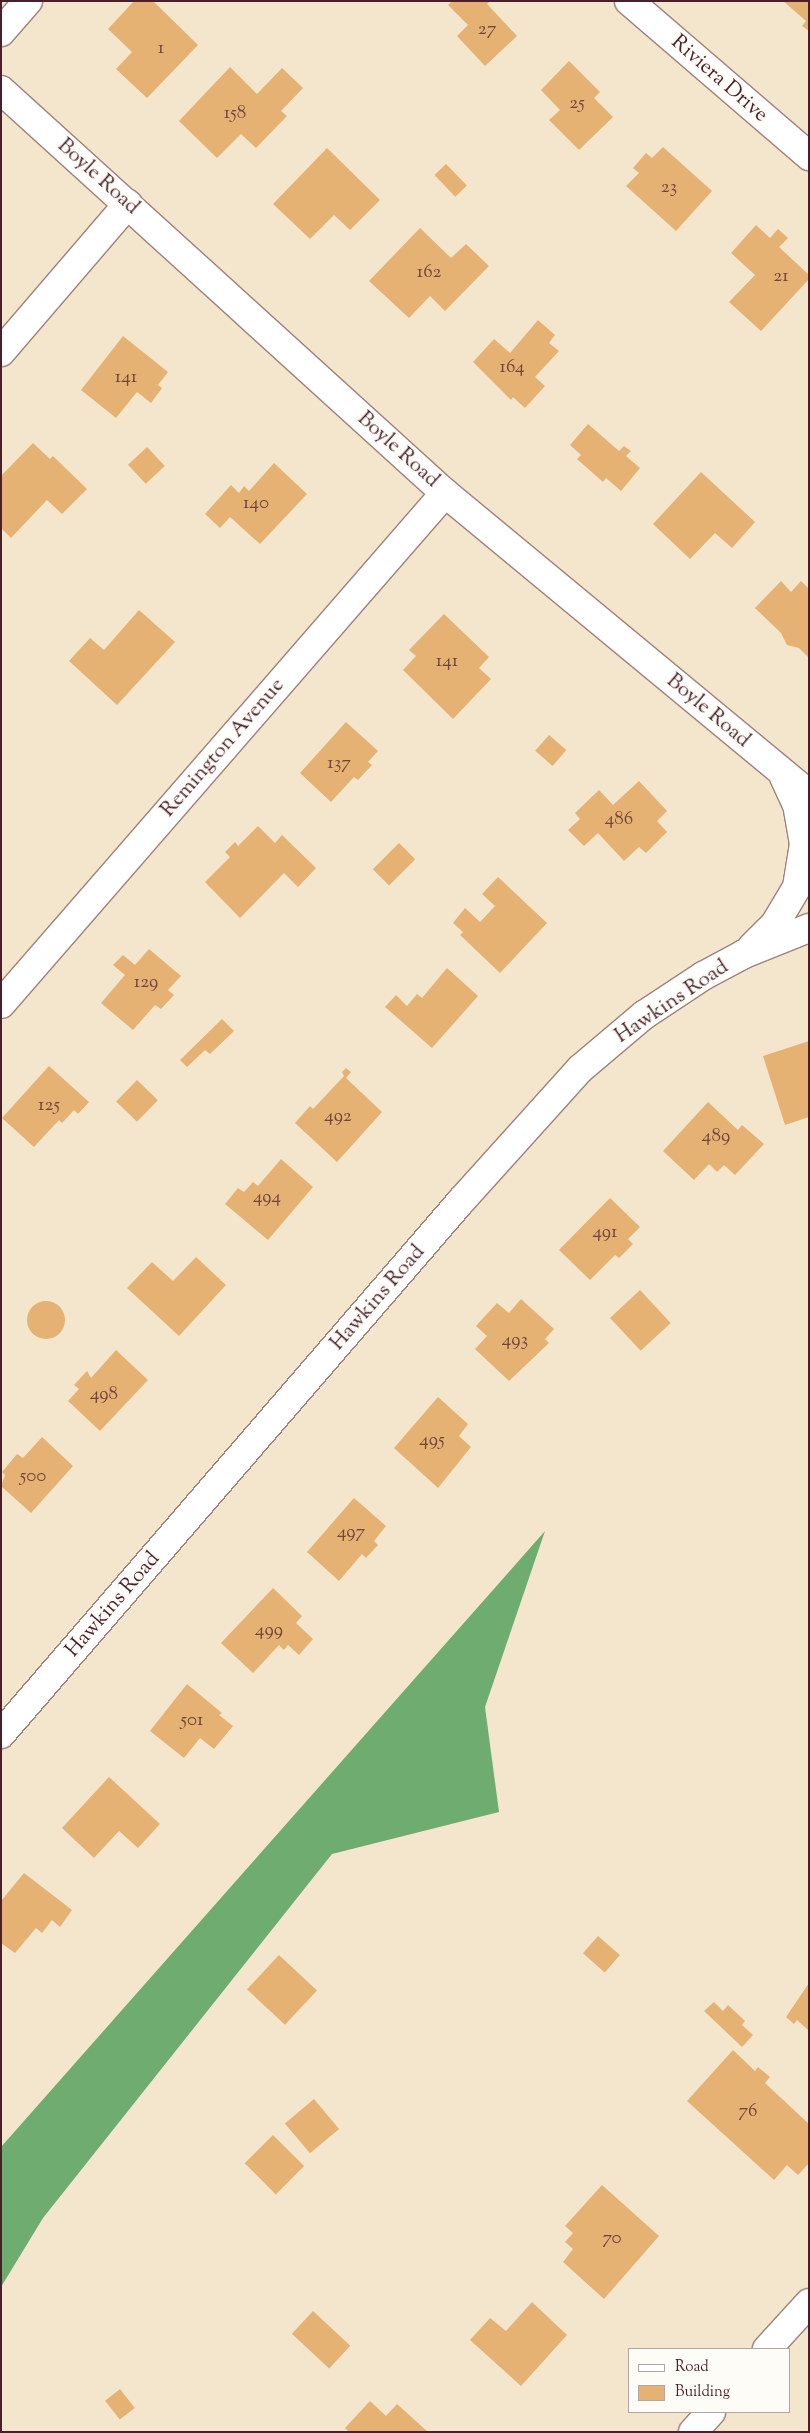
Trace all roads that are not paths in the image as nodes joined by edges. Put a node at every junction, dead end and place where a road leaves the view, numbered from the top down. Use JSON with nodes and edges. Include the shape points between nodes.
{"nodes":[{"id":1,"x":28,"y":1,"type":"edge"},
{"id":2,"x":629,"y":1,"type":"edge"},
{"id":3,"x":1,"y":32,"type":"edge"},
{"id":4,"x":1,"y":90,"type":"edge"},
{"id":5,"x":809,"y":156,"type":"edge"},
{"id":6,"x":128,"y":204,"type":"junction"},
{"id":7,"x":1,"y":352,"type":"edge"},
{"id":8,"x":445,"y":493,"type":"junction"},
{"id":9,"x":781,"y":771,"type":"junction"},
{"id":10,"x":809,"y":794,"type":"edge"},
{"id":11,"x":809,"y":928,"type":"edge"},
{"id":12,"x":809,"y":946,"type":"edge"},
{"id":13,"x":744,"y":954,"type":"junction"},
{"id":14,"x":1,"y":1004,"type":"edge"},
{"id":15,"x":1,"y":1734,"type":"edge"},
{"id":16,"x":809,"y":2303,"type":"edge"},
{"id":17,"x":768,"y":2348,"type":"edge"},
{"id":18,"x":710,"y":2413,"type":"edge"},
{"id":19,"x":693,"y":2432,"type":"edge"}],
"edges":[{"from":1,"to":3,"type":"street"},
{"from":2,"to":5,"type":"street","name":"Riviera Drive"},
{"from":4,"to":6,"type":"street","name":"Boyle Road"},
{"from":6,"to":7,"type":"street"},
{"from":6,"to":8,"type":"street","name":"Boyle Road"},
{"from":8,"to":9,"type":"street","name":"Boyle Road"},
{"from":8,"to":14,"type":"street","name":"Remington Avenue"},
{"from":9,"to":10,"type":"street","name":"Boyle Road"},
{"from":9,"to":13,"type":"street","via":[[797,805],[804,844],[797,887],[775,924]]},
{"from":11,"to":13,"type":"street","name":"Hawkins Road"},
{"from":12,"to":13,"type":"street"},
{"from":13,"to":15,"type":"street","name":"Hawkins Road","via":[[703,976],[644,1015],[580,1068]]},
{"from":16,"to":17,"type":"street"},
{"from":18,"to":19,"type":"street"}]}
